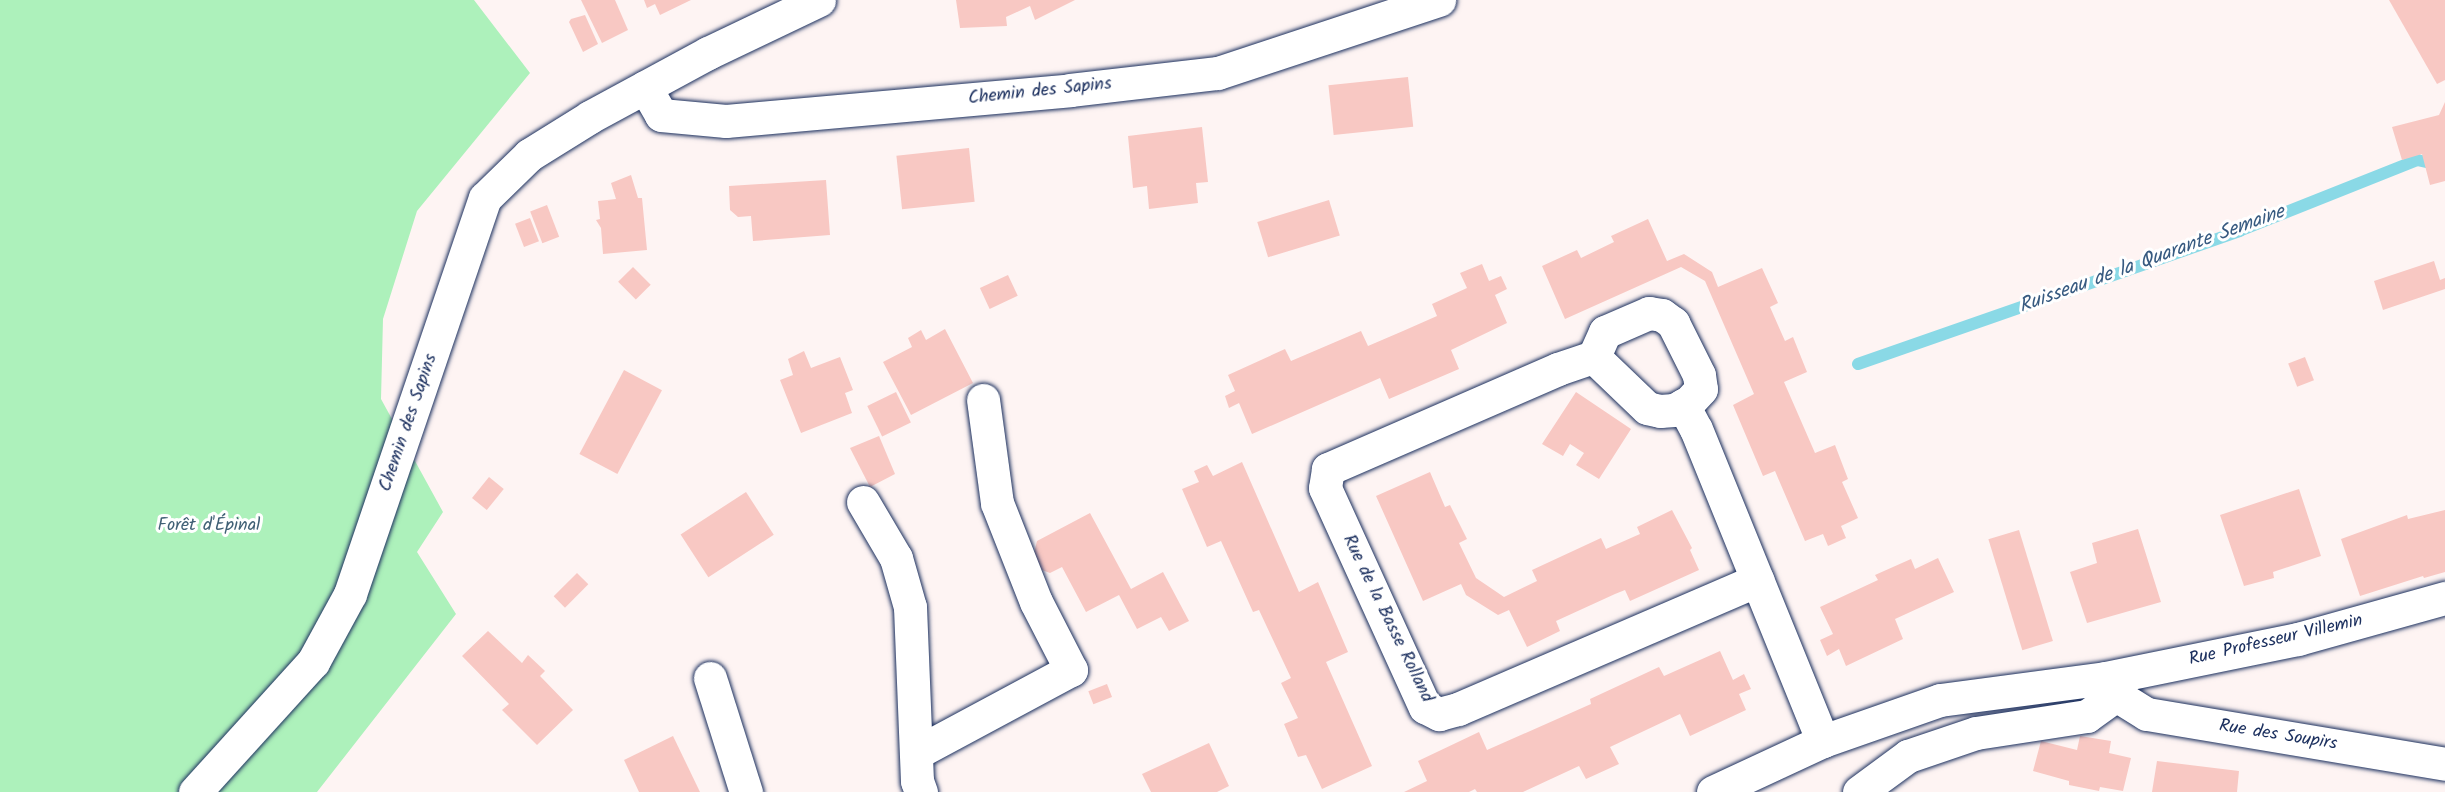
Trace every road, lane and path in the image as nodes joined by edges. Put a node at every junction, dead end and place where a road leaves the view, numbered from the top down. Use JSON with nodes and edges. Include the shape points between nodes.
{"nodes":[{"id":1,"x":819,"y":0,"type":"edge"},
{"id":2,"x":1439,"y":0,"type":"edge"},
{"id":3,"x":645,"y":87,"type":"junction"},
{"id":4,"x":1596,"y":356,"type":"junction"},
{"id":5,"x":983,"y":400,"type":"dead end"},
{"id":6,"x":1683,"y":405,"type":"junction"},
{"id":7,"x":863,"y":502,"type":"dead end"},
{"id":8,"x":1757,"y":580,"type":"junction"},
{"id":9,"x":2445,"y":598,"type":"edge"},
{"id":10,"x":710,"y":678,"type":"dead end"},
{"id":11,"x":2111,"y":686,"type":"junction"},
{"id":12,"x":1823,"y":741,"type":"junction"},
{"id":13,"x":916,"y":753,"type":"junction"},
{"id":14,"x":2445,"y":764,"type":"edge"},
{"id":15,"x":195,"y":792,"type":"edge"},
{"id":16,"x":746,"y":792,"type":"edge"},
{"id":17,"x":921,"y":792,"type":"edge"},
{"id":18,"x":1713,"y":792,"type":"edge"},
{"id":19,"x":1859,"y":792,"type":"edge"}],
"edges":[{"from":1,"to":3,"type":"street","name":"Chemin des Sapins"},
{"from":2,"to":3,"type":"street","name":"Chemin des Sapins","via":[[1218,73],[1081,89],[726,121],[661,115]]},
{"from":3,"to":15,"type":"street","name":"Chemin des Sapins","via":[[529,155],[485,198],[350,594],[313,662]]},
{"from":4,"to":6,"type":"street","via":[[1647,408],[1674,410]]},
{"from":4,"to":6,"type":"street","via":[[1605,332],[1649,313],[1662,315],[1672,323],[1699,375],[1701,389]]},
{"from":4,"to":8,"type":"street","name":"Rue de la Basse Rolland","via":[[1328,469],[1325,488],[1425,706],[1439,714],[1458,709]]},
{"from":5,"to":13,"type":"street","via":[[997,503],[1036,602],[1071,670]]},
{"from":6,"to":8,"type":"street"},
{"from":7,"to":13,"type":"street","via":[[896,558],[910,607]]},
{"from":8,"to":12,"type":"street"},
{"from":9,"to":11,"type":"street","name":"Rue Professeur Villemin"},
{"from":10,"to":16,"type":"street"},
{"from":11,"to":12,"type":"street","name":"Rue Professeur Villemin","via":[[1940,700]]},
{"from":11,"to":14,"type":"street","name":"Rue des Soupirs","via":[[2147,714]]},
{"from":11,"to":19,"type":"street","via":[[2087,716],[1976,733],[1908,756]]},
{"from":12,"to":18,"type":"street","name":"Rue Professeur Villemin"},
{"from":13,"to":17,"type":"street"}]}
